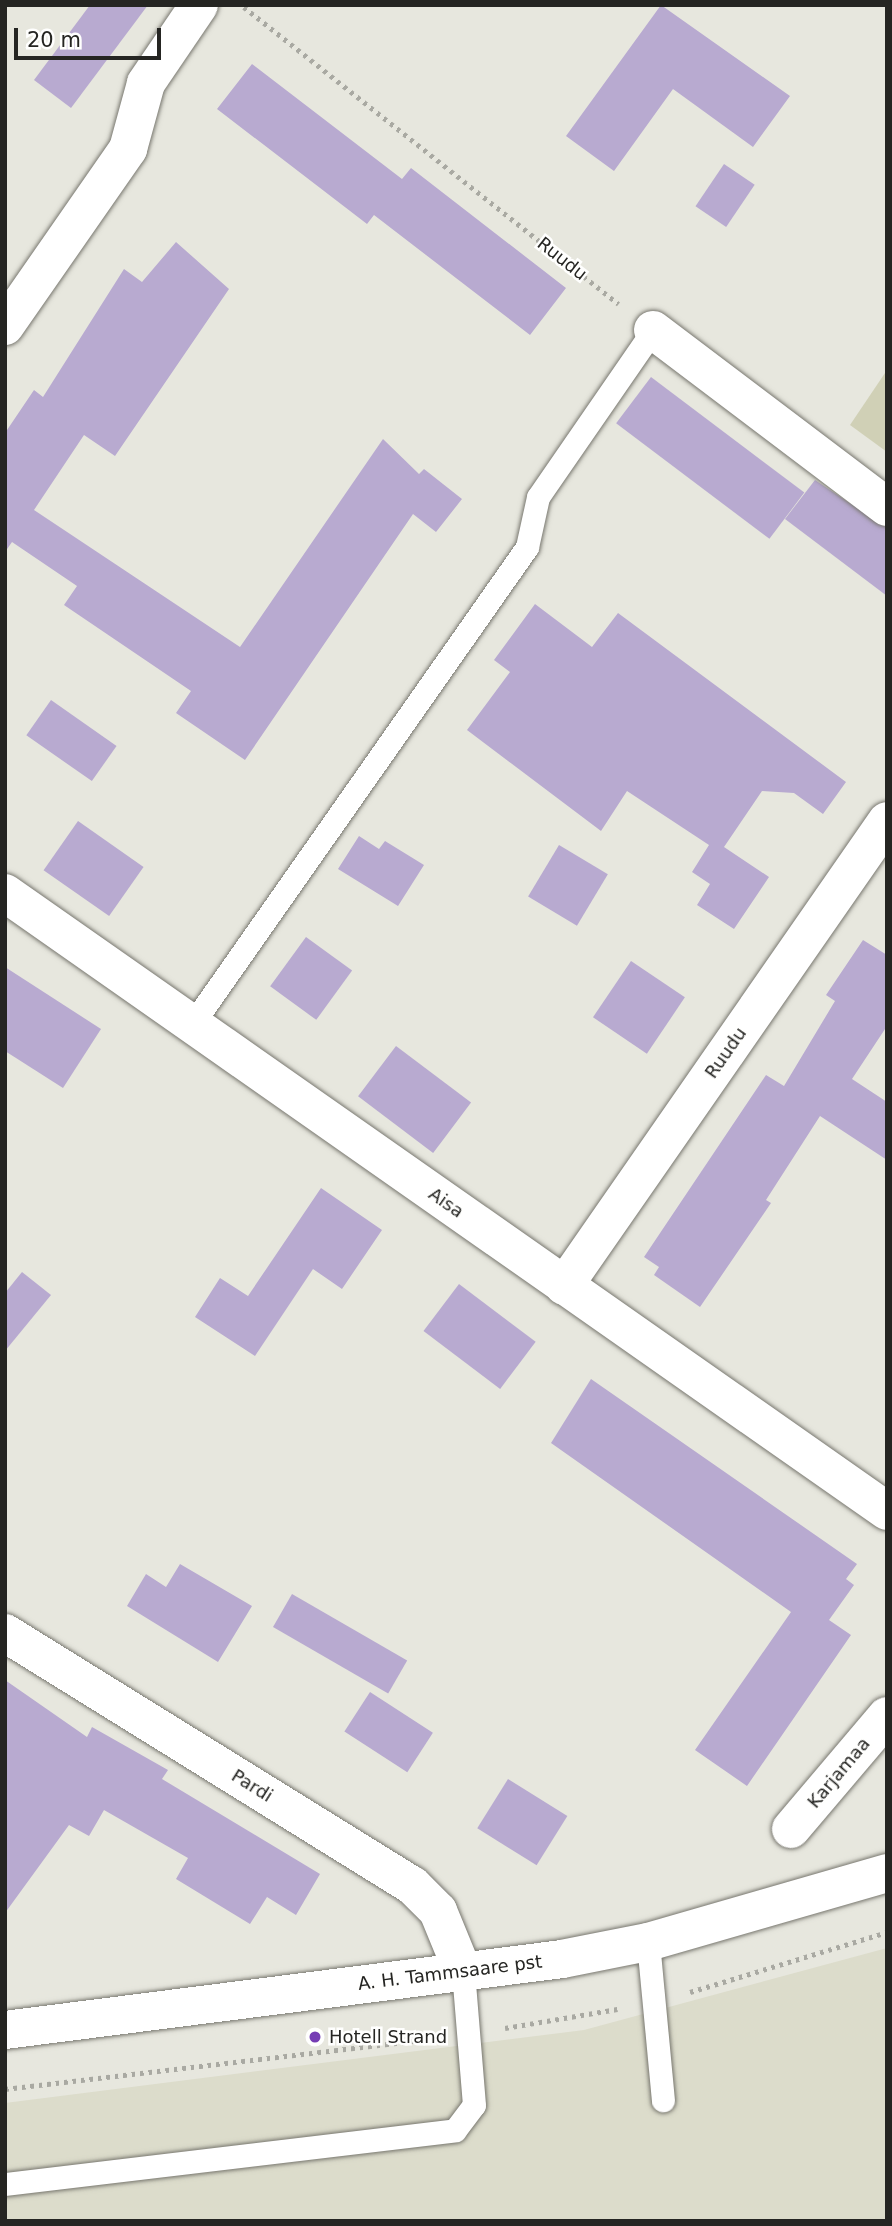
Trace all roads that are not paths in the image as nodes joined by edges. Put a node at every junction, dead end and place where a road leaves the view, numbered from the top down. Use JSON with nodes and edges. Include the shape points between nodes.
{"nodes":[{"id":1,"x":199,"y":5,"type":"edge"},
{"id":2,"x":5,"y":327,"type":"edge"},
{"id":3,"x":653,"y":330,"type":"joint"},
{"id":4,"x":887,"y":507,"type":"edge"},
{"id":5,"x":887,"y":821,"type":"edge"},
{"id":6,"x":5,"y":893,"type":"edge"},
{"id":7,"x":191,"y":1026,"type":"junction"},
{"id":8,"x":564,"y":1286,"type":"junction"},
{"id":9,"x":887,"y":1511,"type":"edge"},
{"id":10,"x":5,"y":1633,"type":"edge"},
{"id":11,"x":887,"y":1716,"type":"edge"},
{"id":12,"x":791,"y":1829,"type":"dead end"},
{"id":13,"x":887,"y":1873,"type":"edge"},
{"id":14,"x":648,"y":1942,"type":"junction"},
{"id":15,"x":463,"y":1972,"type":"junction"},
{"id":16,"x":5,"y":2030,"type":"edge"},
{"id":17,"x":663,"y":2100,"type":"dead end"},
{"id":18,"x":5,"y":2184,"type":"edge"}],
"edges":[{"from":1,"to":2,"type":"street","via":[[146,83],[128,149]]},
{"from":3,"to":4,"type":"street"},
{"from":3,"to":7,"type":"lane","via":[[538,497],[527,547]]},
{"from":5,"to":8,"type":"street","name":"Ruudu"},
{"from":6,"to":7,"type":"street","name":"Aisa"},
{"from":7,"to":8,"type":"street","name":"Aisa"},
{"from":8,"to":9,"type":"street","name":"Aisa"},
{"from":10,"to":15,"type":"street","name":"Pardi","via":[[412,1885],[438,1911]]},
{"from":11,"to":12,"type":"street","name":"Karjamaa"},
{"from":13,"to":14,"type":"street","name":"A. H. Tammsaare pst"},
{"from":14,"to":15,"type":"street","name":"A. H. Tammsaare pst"},
{"from":14,"to":17,"type":"lane"},
{"from":15,"to":16,"type":"street","name":"A. H. Tammsaare pst"},
{"from":15,"to":18,"type":"lane","via":[[474,2105],[456,2130]]}]}
